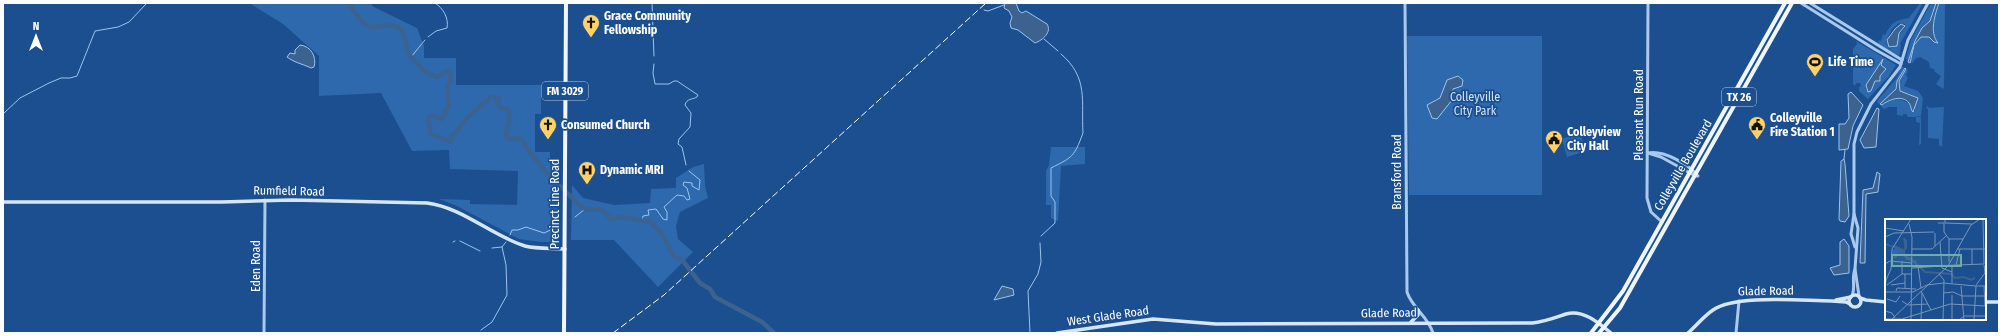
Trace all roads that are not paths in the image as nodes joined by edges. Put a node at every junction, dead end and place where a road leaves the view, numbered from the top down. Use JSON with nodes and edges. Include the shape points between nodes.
{"nodes":[{"id":1,"x":566,"y":3,"type":"edge"},
{"id":2,"x":1405,"y":3,"type":"edge"},
{"id":3,"x":1648,"y":3,"type":"edge"},
{"id":4,"x":1785,"y":3,"type":"edge"},
{"id":5,"x":1792,"y":3,"type":"edge"},
{"id":6,"x":1801,"y":3,"type":"edge"},
{"id":7,"x":1810,"y":3,"type":"edge"},
{"id":8,"x":1928,"y":3,"type":"edge"},
{"id":9,"x":1833,"y":20,"type":"junction"},
{"id":10,"x":1858,"y":33,"type":"junction"},
{"id":11,"x":1855,"y":37,"type":"junction"},
{"id":12,"x":1902,"y":62,"type":"junction"},
{"id":13,"x":1730,"y":100,"type":"junction"},
{"id":14,"x":1735,"y":104,"type":"junction"},
{"id":15,"x":1716,"y":128,"type":"junction"},
{"id":16,"x":1720,"y":131,"type":"junction"},
{"id":17,"x":1648,"y":153,"type":"junction"},
{"id":18,"x":1691,"y":171,"type":"junction"},
{"id":19,"x":1696,"y":174,"type":"junction"},
{"id":20,"x":265,"y":200,"type":"junction"},
{"id":21,"x":3,"y":202,"type":"edge"},
{"id":22,"x":1854,"y":214,"type":"junction"},
{"id":23,"x":1662,"y":222,"type":"junction"},
{"id":24,"x":1855,"y":247,"type":"junction"},
{"id":25,"x":565,"y":249,"type":"junction"},
{"id":26,"x":1855,"y":269,"type":"junction"},
{"id":27,"x":1851,"y":296,"type":"junction"},
{"id":28,"x":1859,"y":297,"type":"junction"},
{"id":29,"x":1739,"y":301,"type":"junction"},
{"id":30,"x":1832,"y":301,"type":"junction"},
{"id":31,"x":1874,"y":301,"type":"junction"},
{"id":32,"x":1885,"y":302,"type":"edge"},
{"id":33,"x":1986,"y":302,"type":"edge"},
{"id":34,"x":1999,"y":302,"type":"edge"},
{"id":35,"x":1850,"y":304,"type":"junction"},
{"id":36,"x":1859,"y":305,"type":"junction"},
{"id":37,"x":1418,"y":310,"type":"junction"},
{"id":38,"x":1161,"y":319,"type":"joint"},
{"id":39,"x":1407,"y":323,"type":"junction"},
{"id":40,"x":1429,"y":323,"type":"junction"},
{"id":41,"x":1599,"y":324,"type":"junction"},
{"id":42,"x":1604,"y":328,"type":"junction"},
{"id":43,"x":264,"y":333,"type":"edge"},
{"id":44,"x":564,"y":333,"type":"edge"},
{"id":45,"x":1057,"y":333,"type":"edge"},
{"id":46,"x":1433,"y":333,"type":"edge"},
{"id":47,"x":1591,"y":333,"type":"edge"},
{"id":48,"x":1599,"y":333,"type":"edge"},
{"id":49,"x":1611,"y":333,"type":"edge"},
{"id":50,"x":1688,"y":333,"type":"edge"},
{"id":51,"x":1736,"y":333,"type":"edge"}],
"edges":[{"from":1,"to":25,"type":"main road","name":"Precinct Line Road","number":"FM 3029"},
{"from":2,"to":37,"type":"street","name":"Bransford Road","via":[[1406,292]]},
{"from":3,"to":17,"type":"street","name":"Pleasant Run Road"},
{"from":4,"to":13,"type":"main road","name":"Colleyville Boulevard","number":"TX 26"},
{"from":5,"to":14,"type":"main road","name":"Colleyville Boulevard","number":"TX 26"},
{"from":6,"to":9,"type":"street"},
{"from":7,"to":9,"type":"street"},
{"from":8,"to":12,"type":"street","via":[[1910,36]]},
{"from":9,"to":10,"type":"street"},
{"from":9,"to":11,"type":"street"},
{"from":10,"to":11,"type":"street"},
{"from":10,"to":12,"type":"street"},
{"from":11,"to":12,"type":"street"},
{"from":12,"to":22,"type":"street","via":[[1896,74],[1871,104],[1857,132],[1854,144]]},
{"from":13,"to":14,"type":"main road"},
{"from":13,"to":15,"type":"main road","name":"Colleyville Boulevard","number":"TX 26"},
{"from":14,"to":16,"type":"main road","name":"Colleyville Boulevard","number":"TX 26"},
{"from":15,"to":16,"type":"main road"},
{"from":15,"to":18,"type":"main road","name":"Colleyville Boulevard","number":"TX 26"},
{"from":16,"to":19,"type":"main road","name":"Colleyville Boulevard","number":"TX 26"},
{"from":17,"to":18,"type":"street"},
{"from":17,"to":23,"type":"street","name":"Pleasant Run Road","via":[[1648,203],[1653,215]]},
{"from":18,"to":19,"type":"street"},
{"from":18,"to":23,"type":"main road","name":"Colleyville Boulevard","number":"TX 26"},
{"from":19,"to":42,"type":"main road","name":"Colleyville Boulevard","number":"TX 26","via":[[1620,308]]},
{"from":20,"to":21,"type":"main road","name":"Rumfield Road"},
{"from":20,"to":25,"type":"main road","name":"Rumfield Road","via":[[439,204],[527,246]]},
{"from":20,"to":43,"type":"street","name":"Eden Road"},
{"from":22,"to":24,"type":"street","via":[[1858,228]]},
{"from":22,"to":24,"type":"street","via":[[1851,234]]},
{"from":23,"to":41,"type":"main road","name":"Colleyville Boulevard","number":"TX 26","via":[[1623,291]]},
{"from":24,"to":26,"type":"street"},
{"from":25,"to":44,"type":"main road","name":"Precinct Line Road","number":"FM 3029"},
{"from":26,"to":27,"type":"street","via":[[1854,290]]},
{"from":26,"to":28,"type":"street"},
{"from":27,"to":28,"type":"main road","name":"Glade Road"},
{"from":27,"to":30,"type":"main road","name":"Glade Road"},
{"from":27,"to":35,"type":"main road"},
{"from":28,"to":31,"type":"main road","name":"Glade Road"},
{"from":28,"to":36,"type":"main road"},
{"from":29,"to":30,"type":"main road","name":"Glade Road"},
{"from":29,"to":50,"type":"main road","name":"Glade Road","via":[[1712,310]]},
{"from":29,"to":51,"type":"street"},
{"from":30,"to":35,"type":"main road","name":"Glade Road"},
{"from":31,"to":32,"type":"main road","name":"Glade Road"},
{"from":31,"to":36,"type":"main road","name":"Glade Road"},
{"from":33,"to":34,"type":"main road"},
{"from":35,"to":36,"type":"main road","name":"Glade Road","via":[[1854,307]]},
{"from":37,"to":39,"type":"main road","via":[[1416,319]]},
{"from":37,"to":40,"type":"street","name":"Bransford Road"},
{"from":38,"to":39,"type":"main road","name":"Glade Road","via":[[1198,324]]},
{"from":38,"to":45,"type":"main road","name":"West Glade Road","via":[[1146,319]]},
{"from":39,"to":40,"type":"main road","name":"Glade Road"},
{"from":40,"to":41,"type":"main road","name":"Glade Road","via":[[1542,322],[1566,314],[1576,314]]},
{"from":40,"to":46,"type":"street","name":"Bransford Road"},
{"from":41,"to":42,"type":"main road","name":"Glade Road"},
{"from":41,"to":47,"type":"main road","name":"Colleyville Boulevard","number":"TX 26"},
{"from":42,"to":48,"type":"main road","name":"Colleyville Boulevard","number":"TX 26"},
{"from":42,"to":49,"type":"main road","name":"Glade Road"}]}
